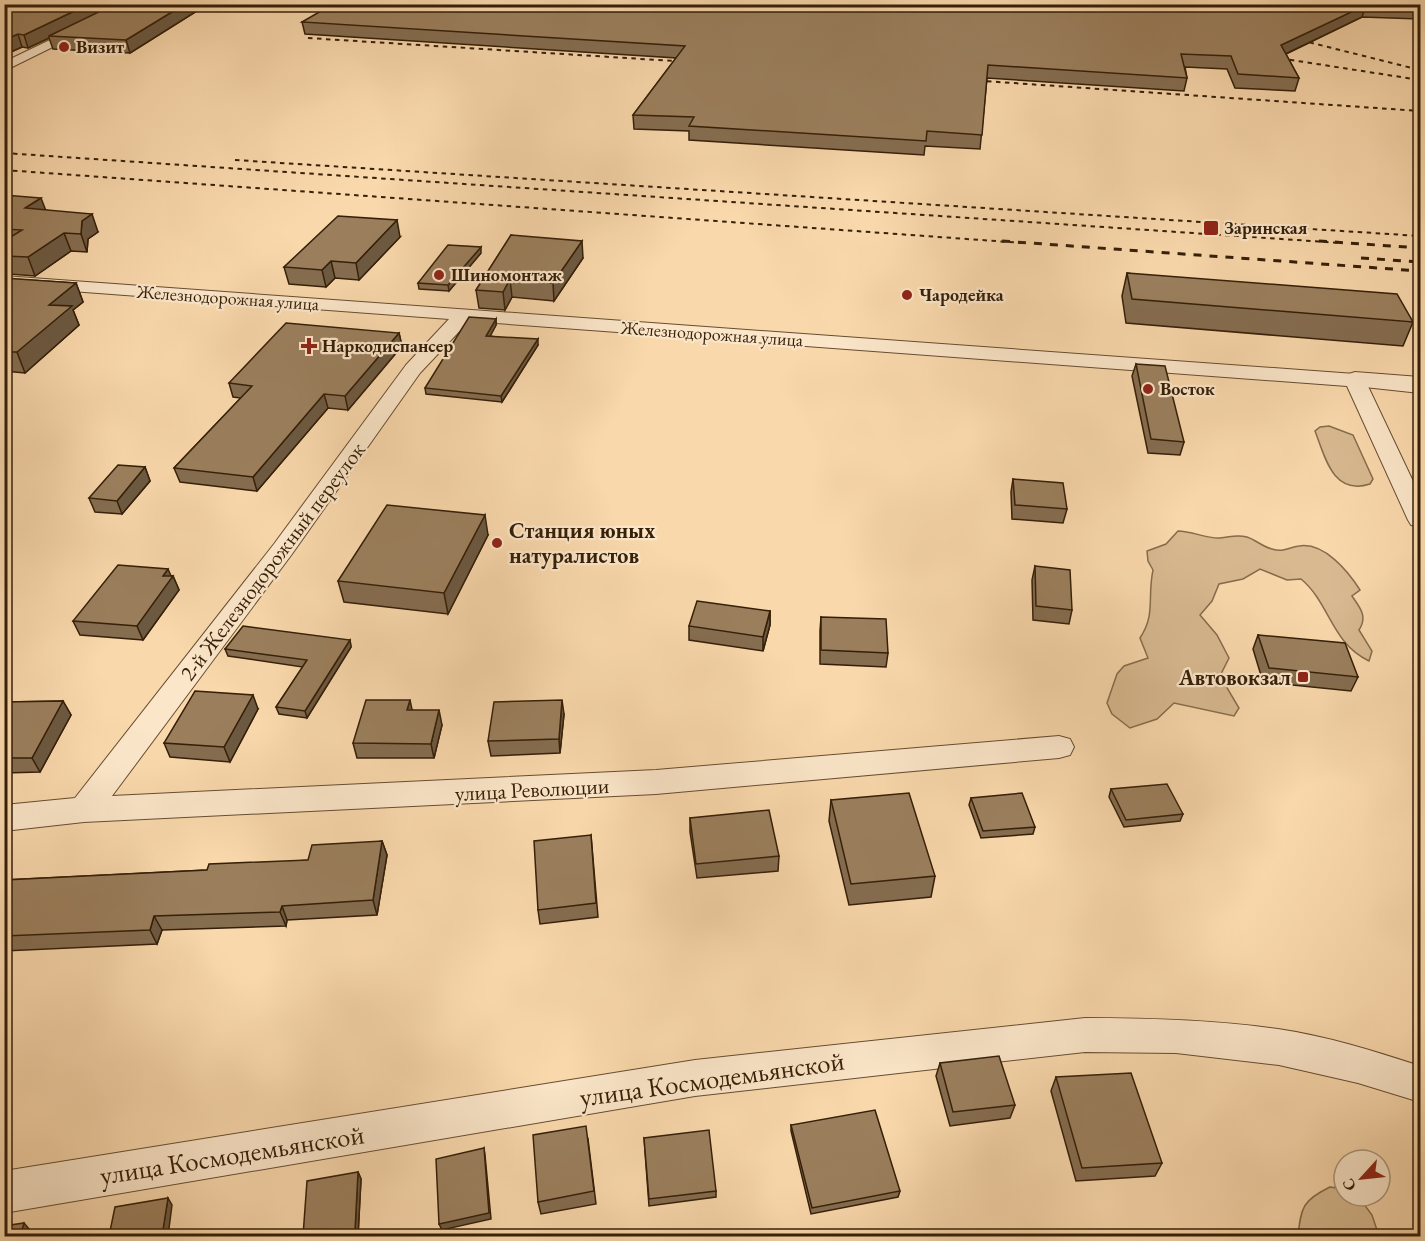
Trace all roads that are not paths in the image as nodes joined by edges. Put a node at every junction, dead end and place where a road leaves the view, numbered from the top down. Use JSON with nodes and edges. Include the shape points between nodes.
{"nodes":[{"id":1,"x":105,"y":4,"type":"edge"},
{"id":2,"x":133,"y":5,"type":"edge"},
{"id":3,"x":4,"y":67,"type":"edge"},
{"id":4,"x":4,"y":281,"type":"edge"},
{"id":5,"x":463,"y":316,"type":"junction"},
{"id":6,"x":1355,"y":380,"type":"junction"},
{"id":7,"x":1420,"y":385,"type":"edge"},
{"id":8,"x":1420,"y":520,"type":"edge"},
{"id":9,"x":1059,"y":747,"type":"dead end"},
{"id":10,"x":84,"y":810,"type":"junction"},
{"id":11,"x":4,"y":818,"type":"edge"},
{"id":12,"x":1420,"y":1084,"type":"edge"},
{"id":13,"x":4,"y":1192,"type":"edge"}],
"edges":[{"from":1,"to":2,"type":"street"},
{"from":2,"to":3,"type":"street"},
{"from":4,"to":5,"type":"street","name":"Железнодорожная улица"},
{"from":5,"to":6,"type":"street","name":"Железнодорожная улица"},
{"from":5,"to":10,"type":"street","name":"2-й Железнодорожный переулок","via":[[413,369],[283,549]]},
{"from":6,"to":7,"type":"street","name":"Железнодорожная улица"},
{"from":6,"to":8,"type":"street"},
{"from":9,"to":10,"type":"street","name":"улица Революции","via":[[656,782]]},
{"from":10,"to":11,"type":"street","name":"улица Революции"},
{"from":12,"to":13,"type":"street","name":"улица Космодемьянской","via":[[1279,1047],[1176,1036],[1086,1035],[695,1078]]}]}
